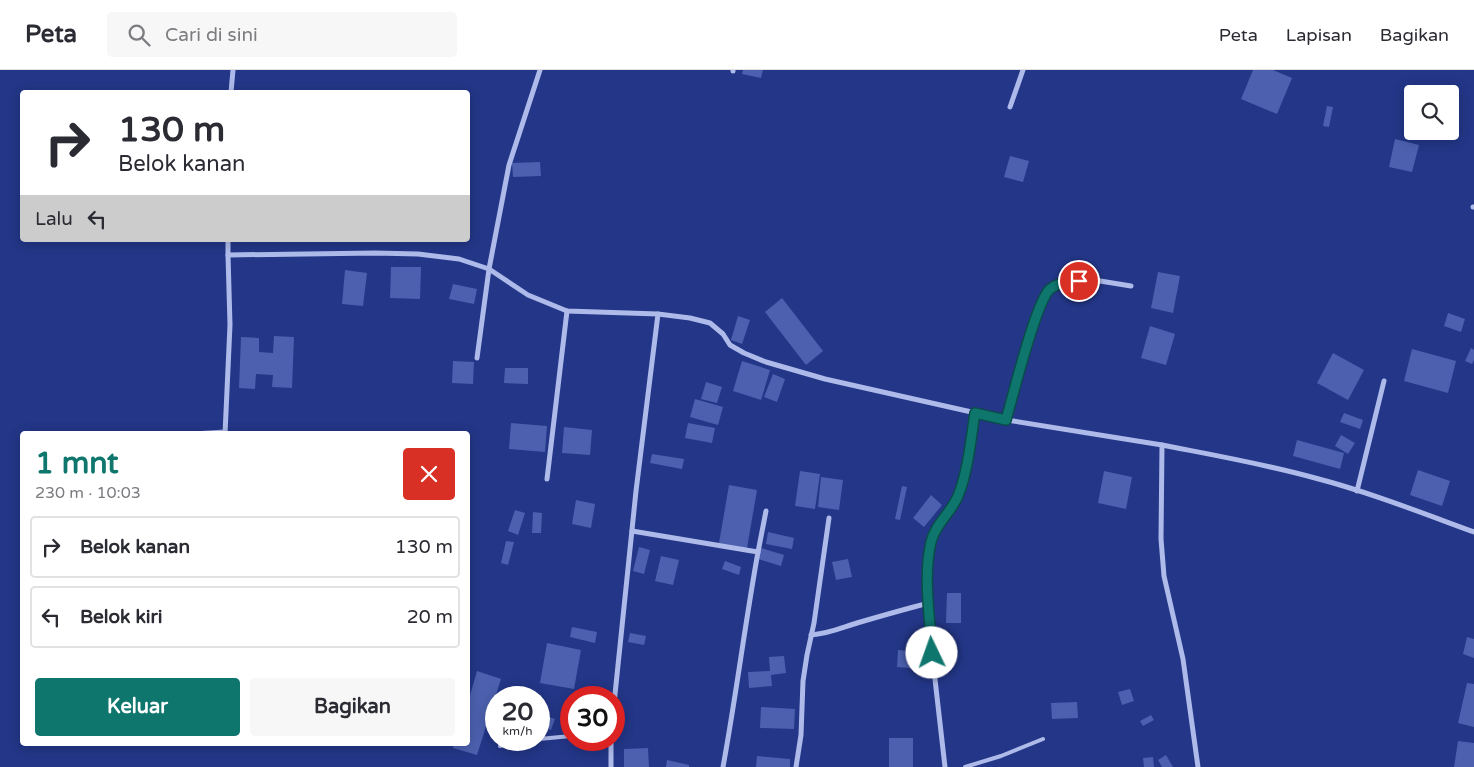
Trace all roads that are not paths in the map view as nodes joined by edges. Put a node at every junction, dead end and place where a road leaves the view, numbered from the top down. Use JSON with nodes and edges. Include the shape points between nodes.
{"nodes":[{"id":1,"x":233,"y":70,"type":"edge"},
{"id":2,"x":540,"y":70,"type":"edge"},
{"id":3,"x":1023,"y":70,"type":"edge"},
{"id":4,"x":231,"y":90,"type":"edge"},
{"id":5,"x":1010,"y":107,"type":"dead end"},
{"id":6,"x":228,"y":242,"type":"edge"},
{"id":7,"x":228,"y":255,"type":"junction"},
{"id":8,"x":489,"y":269,"type":"junction"},
{"id":9,"x":1131,"y":286,"type":"dead end"},
{"id":10,"x":567,"y":311,"type":"junction"},
{"id":11,"x":658,"y":314,"type":"junction"},
{"id":12,"x":477,"y":358,"type":"dead end"},
{"id":13,"x":1384,"y":381,"type":"dead end"},
{"id":14,"x":975,"y":413,"type":"junction"},
{"id":15,"x":1006,"y":420,"type":"junction"},
{"id":16,"x":225,"y":431,"type":"edge"},
{"id":17,"x":1162,"y":445,"type":"junction"},
{"id":18,"x":547,"y":479,"type":"dead end"},
{"id":19,"x":1357,"y":491,"type":"junction"},
{"id":20,"x":766,"y":511,"type":"dead end"},
{"id":21,"x":829,"y":518,"type":"dead end"},
{"id":22,"x":632,"y":532,"type":"junction"},
{"id":23,"x":1474,"y":532,"type":"edge"},
{"id":24,"x":758,"y":552,"type":"junction"},
{"id":25,"x":929,"y":603,"type":"junction"},
{"id":26,"x":811,"y":635,"type":"junction"},
{"id":27,"x":616,"y":686,"type":"edge"},
{"id":28,"x":1043,"y":739,"type":"dead end"},
{"id":29,"x":611,"y":751,"type":"edge"},
{"id":30,"x":611,"y":767,"type":"edge"},
{"id":31,"x":723,"y":767,"type":"edge"},
{"id":32,"x":796,"y":767,"type":"edge"},
{"id":33,"x":945,"y":767,"type":"edge"},
{"id":34,"x":965,"y":767,"type":"edge"},
{"id":35,"x":1198,"y":767,"type":"edge"}],
"edges":[{"from":1,"to":4,"type":"street"},
{"from":2,"to":8,"type":"street","via":[[509,165]]},
{"from":3,"to":5,"type":"street"},
{"from":6,"to":7,"type":"street"},
{"from":7,"to":8,"type":"street","via":[[418,254],[459,259]]},
{"from":7,"to":16,"type":"street","via":[[230,325]]},
{"from":8,"to":10,"type":"street","via":[[528,295]]},
{"from":8,"to":12,"type":"street"},
{"from":9,"to":15,"type":"street","via":[[1094,280],[1064,281],[1050,289],[1034,323]]},
{"from":10,"to":11,"type":"street"},
{"from":10,"to":18,"type":"street"},
{"from":11,"to":14,"type":"street","via":[[710,323],[730,345],[766,362],[825,379]]},
{"from":11,"to":22,"type":"street"},
{"from":13,"to":19,"type":"street"},
{"from":14,"to":15,"type":"street"},
{"from":14,"to":25,"type":"street","via":[[962,485],[931,541],[927,582]]},
{"from":15,"to":17,"type":"street"},
{"from":17,"to":19,"type":"street","via":[[1315,478]]},
{"from":17,"to":35,"type":"street","via":[[1164,576],[1183,659]]},
{"from":19,"to":23,"type":"street"},
{"from":20,"to":24,"type":"street"},
{"from":21,"to":26,"type":"street"},
{"from":22,"to":24,"type":"street"},
{"from":22,"to":27,"type":"street"},
{"from":24,"to":31,"type":"street"},
{"from":25,"to":26,"type":"street"},
{"from":25,"to":33,"type":"street"},
{"from":26,"to":32,"type":"street","via":[[803,681]]},
{"from":28,"to":34,"type":"lane"},
{"from":29,"to":30,"type":"street"}]}
